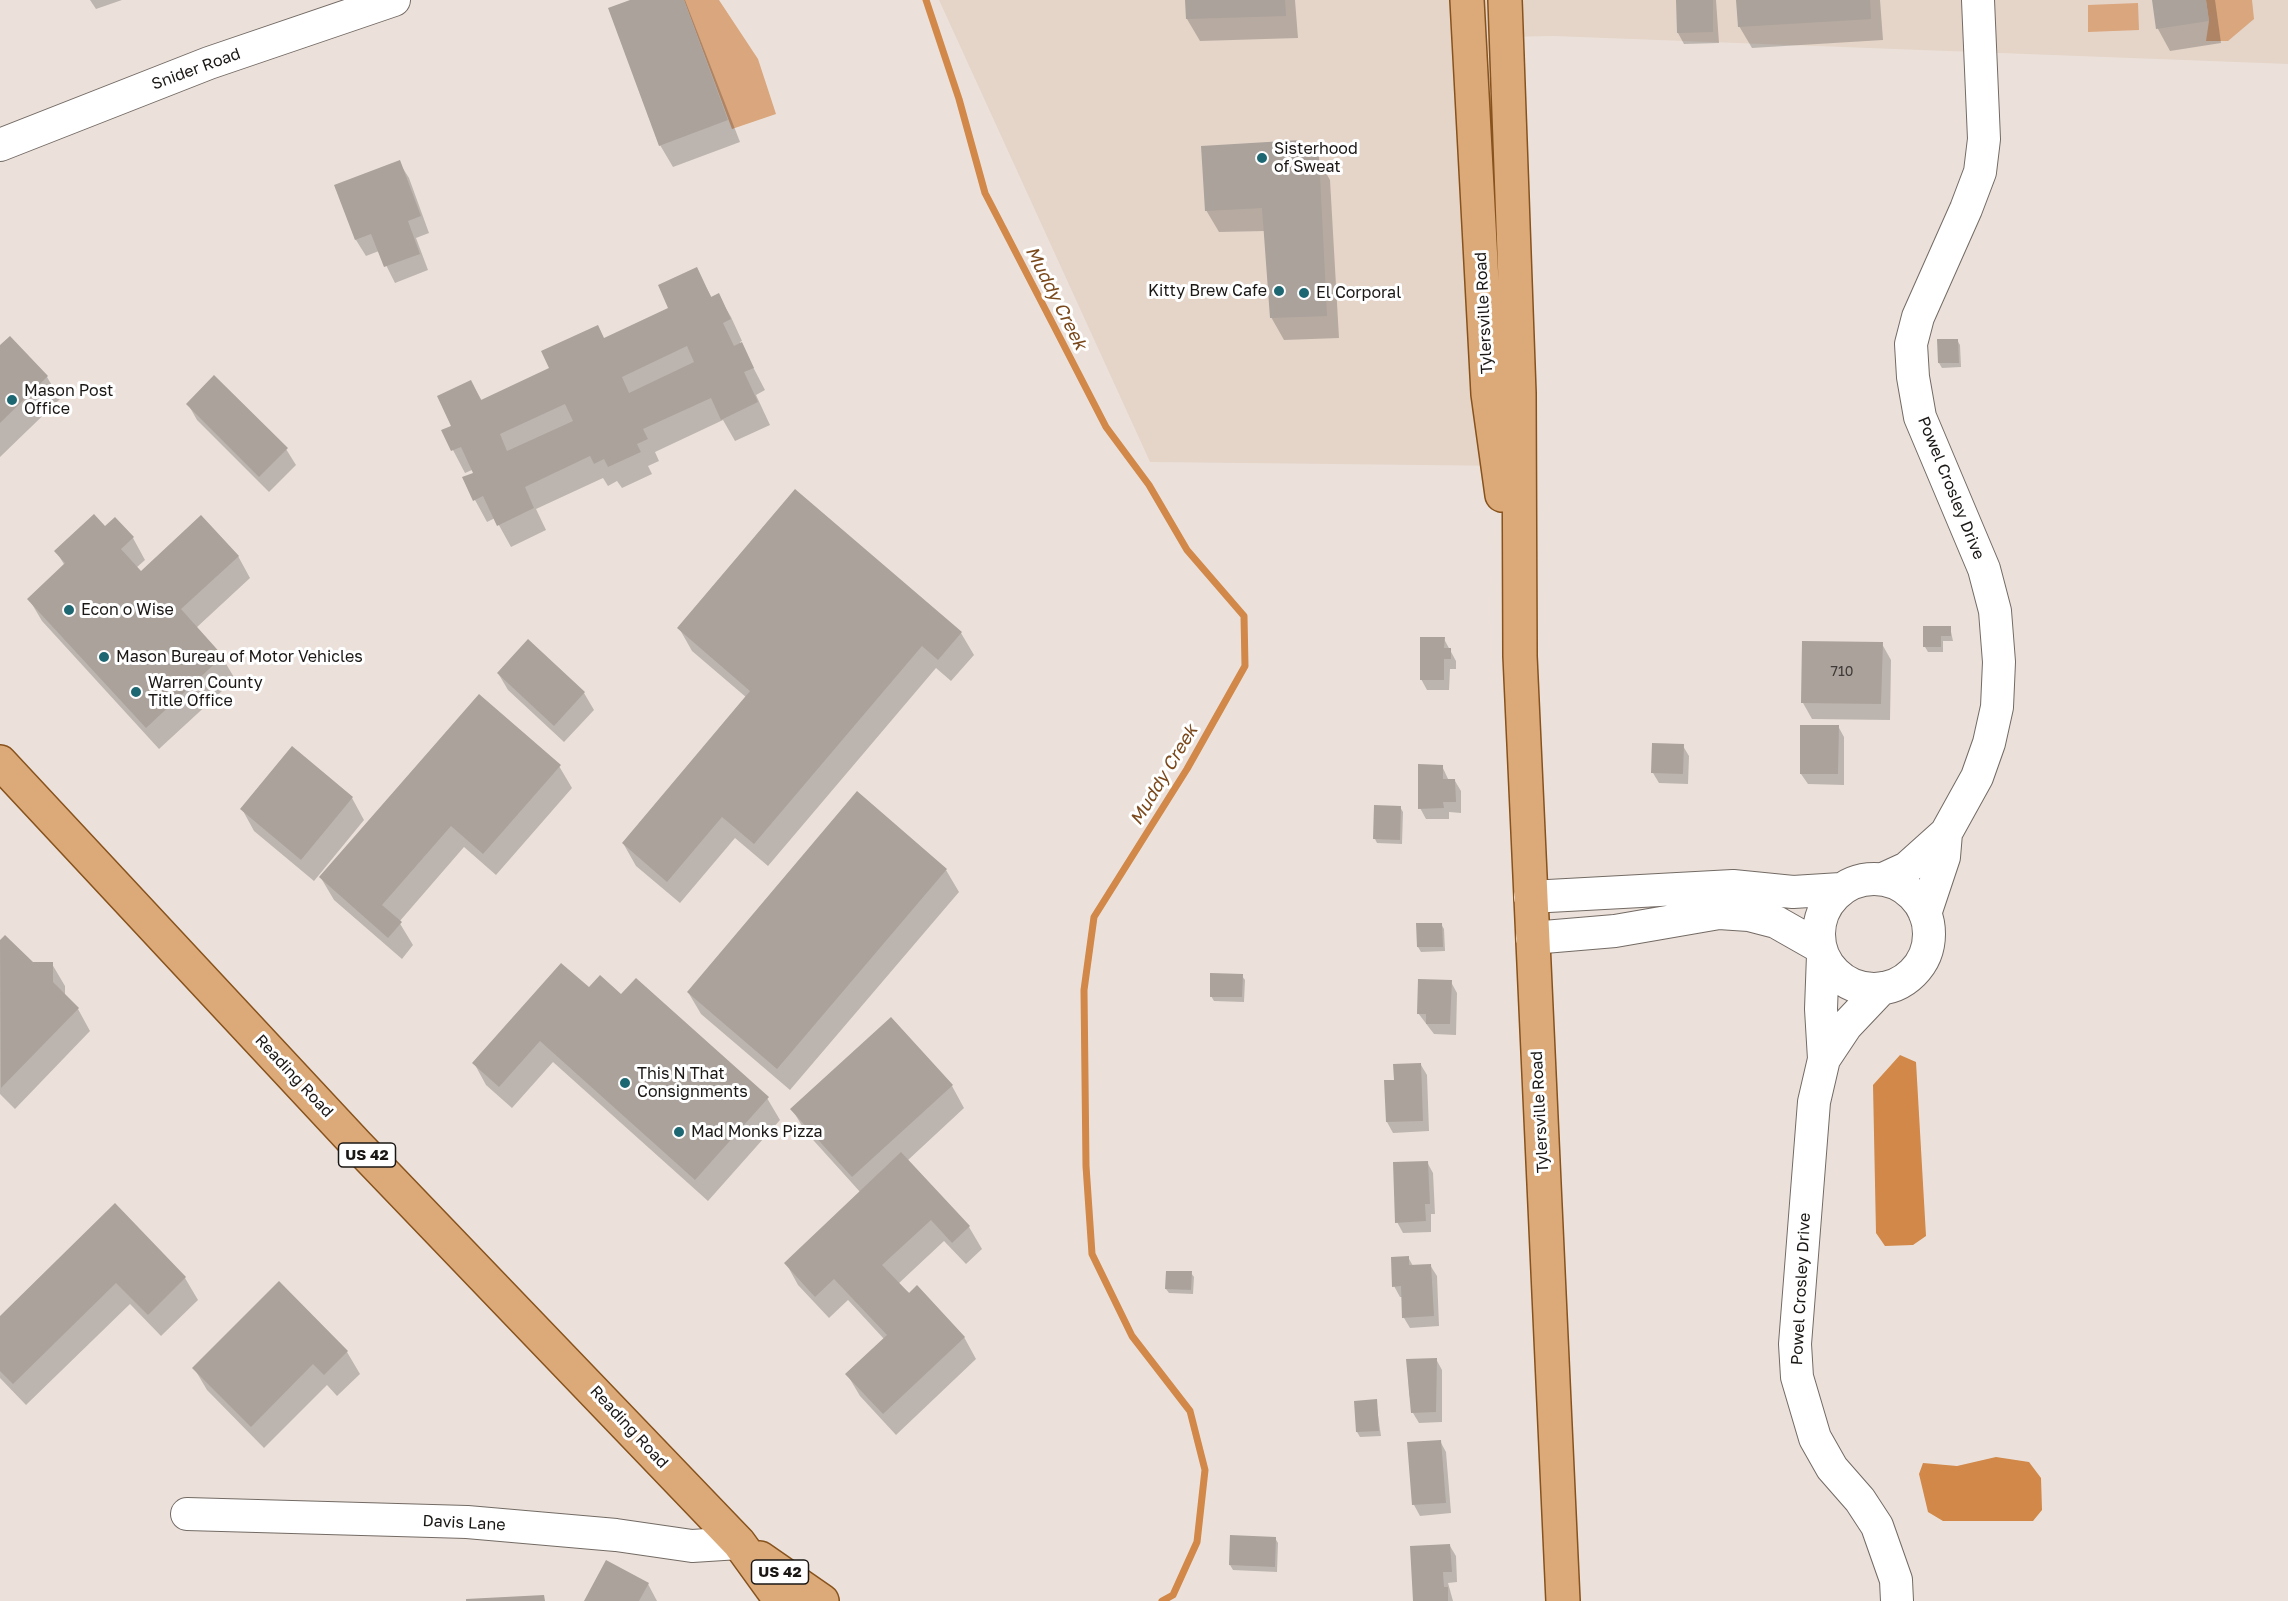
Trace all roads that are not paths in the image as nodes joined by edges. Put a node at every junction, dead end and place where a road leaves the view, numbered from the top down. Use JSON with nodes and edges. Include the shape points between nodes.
{"nodes":[{"id":1,"x":394,"y":0,"type":"edge"},
{"id":2,"x":1467,"y":0,"type":"edge"},
{"id":3,"x":1505,"y":0,"type":"edge"},
{"id":4,"x":1977,"y":0,"type":"edge"},
{"id":5,"x":0,"y":145,"type":"edge"},
{"id":6,"x":1519,"y":624,"type":"junction"},
{"id":7,"x":0,"y":762,"type":"edge"},
{"id":8,"x":1946,"y":833,"type":"junction"},
{"id":9,"x":1883,"y":879,"type":"junction"},
{"id":10,"x":1841,"y":889,"type":"junction"},
{"id":11,"x":1530,"y":897,"type":"junction"},
{"id":12,"x":1925,"y":914,"type":"junction"},
{"id":13,"x":1532,"y":938,"type":"junction"},
{"id":14,"x":1822,"y":951,"type":"junction"},
{"id":15,"x":1882,"y":988,"type":"junction"},
{"id":16,"x":1824,"y":1059,"type":"junction"},
{"id":17,"x":187,"y":1514,"type":"dead end"},
{"id":18,"x":739,"y":1543,"type":"junction"},
{"id":19,"x":781,"y":1601,"type":"edge"},
{"id":20,"x":822,"y":1601,"type":"edge"},
{"id":21,"x":1563,"y":1601,"type":"edge"},
{"id":22,"x":1898,"y":1601,"type":"edge"}],
"edges":[{"from":1,"to":5,"type":"street","name":"Snider Road","via":[[209,63]]},
{"from":2,"to":6,"type":"main road","name":"Tylersville Road","via":[[1488,394]]},
{"from":3,"to":6,"type":"main road","name":"Tylersville Road","via":[[1519,393]]},
{"from":4,"to":8,"type":"street","name":"Powel Crosley Drive","via":[[1984,139],[1980,172],[1918,317],[1911,344],[1920,417],[1984,569],[1995,611],[1997,707],[1977,777]]},
{"from":6,"to":11,"type":"main road","name":"Tylersville Road"},
{"from":7,"to":18,"type":"main road","name":"Reading Road","number":"US 42","via":[[356,1144]]},
{"from":8,"to":9,"type":"street","name":"Powel Crosley Drive","via":[[1906,868]]},
{"from":8,"to":12,"type":"street","name":"Powel Crosley Drive","via":[[1944,857]]},
{"from":9,"to":10,"type":"street","via":[[1862,880]]},
{"from":9,"to":12,"type":"street","via":[[1909,891]]},
{"from":10,"to":11,"type":"street","via":[[1793,892],[1733,886]]},
{"from":10,"to":14,"type":"street","via":[[1822,914]]},
{"from":11,"to":13,"type":"main road","name":"Tylersville Road"},
{"from":12,"to":15,"type":"street","via":[[1929,930],[1921,962],[1898,983]]},
{"from":13,"to":14,"type":"street","via":[[1615,931],[1719,913],[1776,922]]},
{"from":13,"to":21,"type":"main road","name":"Tylersville Road"},
{"from":14,"to":15,"type":"street","via":[[1833,971],[1847,982],[1864,988]]},
{"from":14,"to":16,"type":"street","name":"Powel Crosley Drive"},
{"from":15,"to":16,"type":"street","name":"Powel Crosley Drive","via":[[1846,1026]]},
{"from":16,"to":22,"type":"street","name":"Powel Crosley Drive","via":[[1814,1113],[1795,1344],[1797,1377],[1815,1438],[1832,1468],[1876,1526],[1896,1580]]},
{"from":17,"to":18,"type":"street","name":"Davis Lane","via":[[467,1522],[692,1546]]},
{"from":18,"to":19,"type":"main road","name":"Reading Road","number":"US 42"},
{"from":18,"to":20,"type":"main road","name":"Reading Road","number":"US 42"}]}
